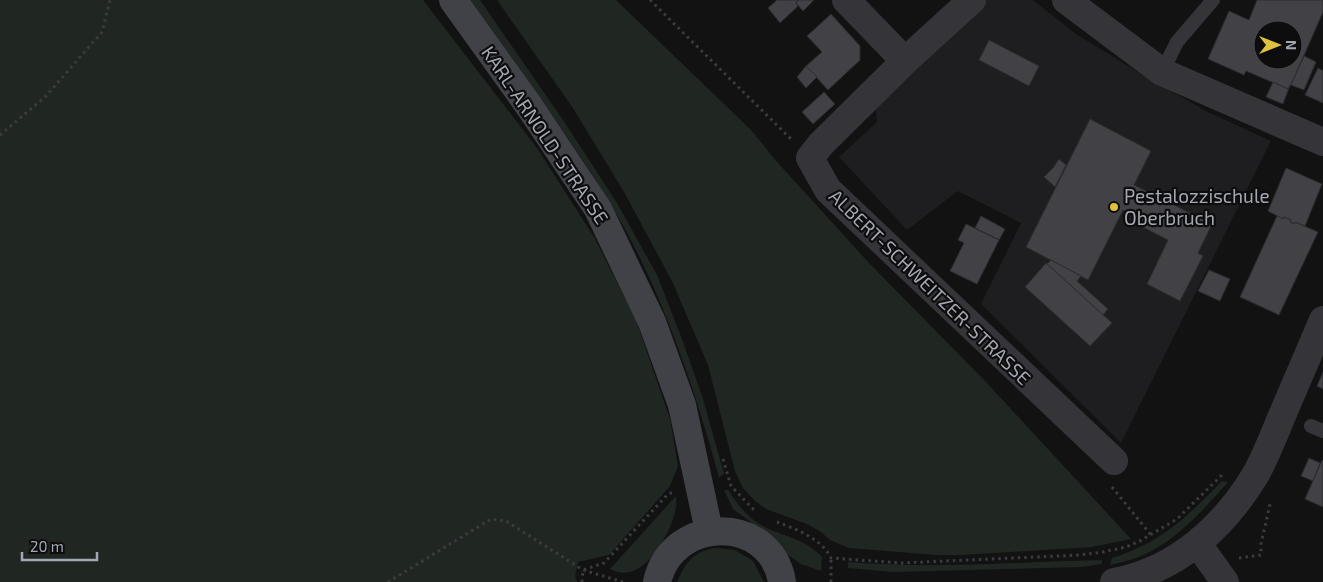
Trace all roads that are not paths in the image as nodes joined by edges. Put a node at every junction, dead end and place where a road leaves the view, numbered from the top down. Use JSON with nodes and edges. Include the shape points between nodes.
{"nodes":[{"id":1,"x":453,"y":0,"type":"edge"},
{"id":2,"x":846,"y":0,"type":"edge"},
{"id":3,"x":972,"y":0,"type":"edge"},
{"id":4,"x":1066,"y":0,"type":"edge"},
{"id":5,"x":1213,"y":0,"type":"edge"},
{"id":6,"x":905,"y":61,"type":"junction"},
{"id":7,"x":1162,"y":72,"type":"junction"},
{"id":8,"x":1323,"y":142,"type":"edge"},
{"id":9,"x":1323,"y":320,"type":"edge"},
{"id":10,"x":1110,"y":457,"type":"road end"},
{"id":11,"x":708,"y":531,"type":"junction"},
{"id":12,"x":1198,"y":544,"type":"junction"},
{"id":13,"x":657,"y":582,"type":"edge"},
{"id":14,"x":782,"y":582,"type":"edge"},
{"id":15,"x":1114,"y":582,"type":"edge"},
{"id":16,"x":1225,"y":582,"type":"edge"}],
"edges":[{"from":1,"to":11,"type":"main road","name":"KARL-ARNOLD-STRASSE","via":[[530,106],[598,209],[652,322],[682,405]]},
{"from":2,"to":6,"type":"street"},
{"from":3,"to":6,"type":"street"},
{"from":4,"to":7,"type":"street"},
{"from":5,"to":7,"type":"lane","via":[[1177,42]]},
{"from":6,"to":10,"type":"street","name":"ALBERT-SCHWEITZER-STRASSE","via":[[810,158],[828,190]]},
{"from":7,"to":8,"type":"street"},
{"from":9,"to":12,"type":"street","via":[[1256,474],[1227,515]]},
{"from":11,"to":13,"type":"main road","via":[[687,540],[670,554]]},
{"from":11,"to":14,"type":"main road","via":[[738,533],[753,540],[775,562]]},
{"from":12,"to":15,"type":"street","via":[[1148,572]]},
{"from":12,"to":16,"type":"street"}]}
